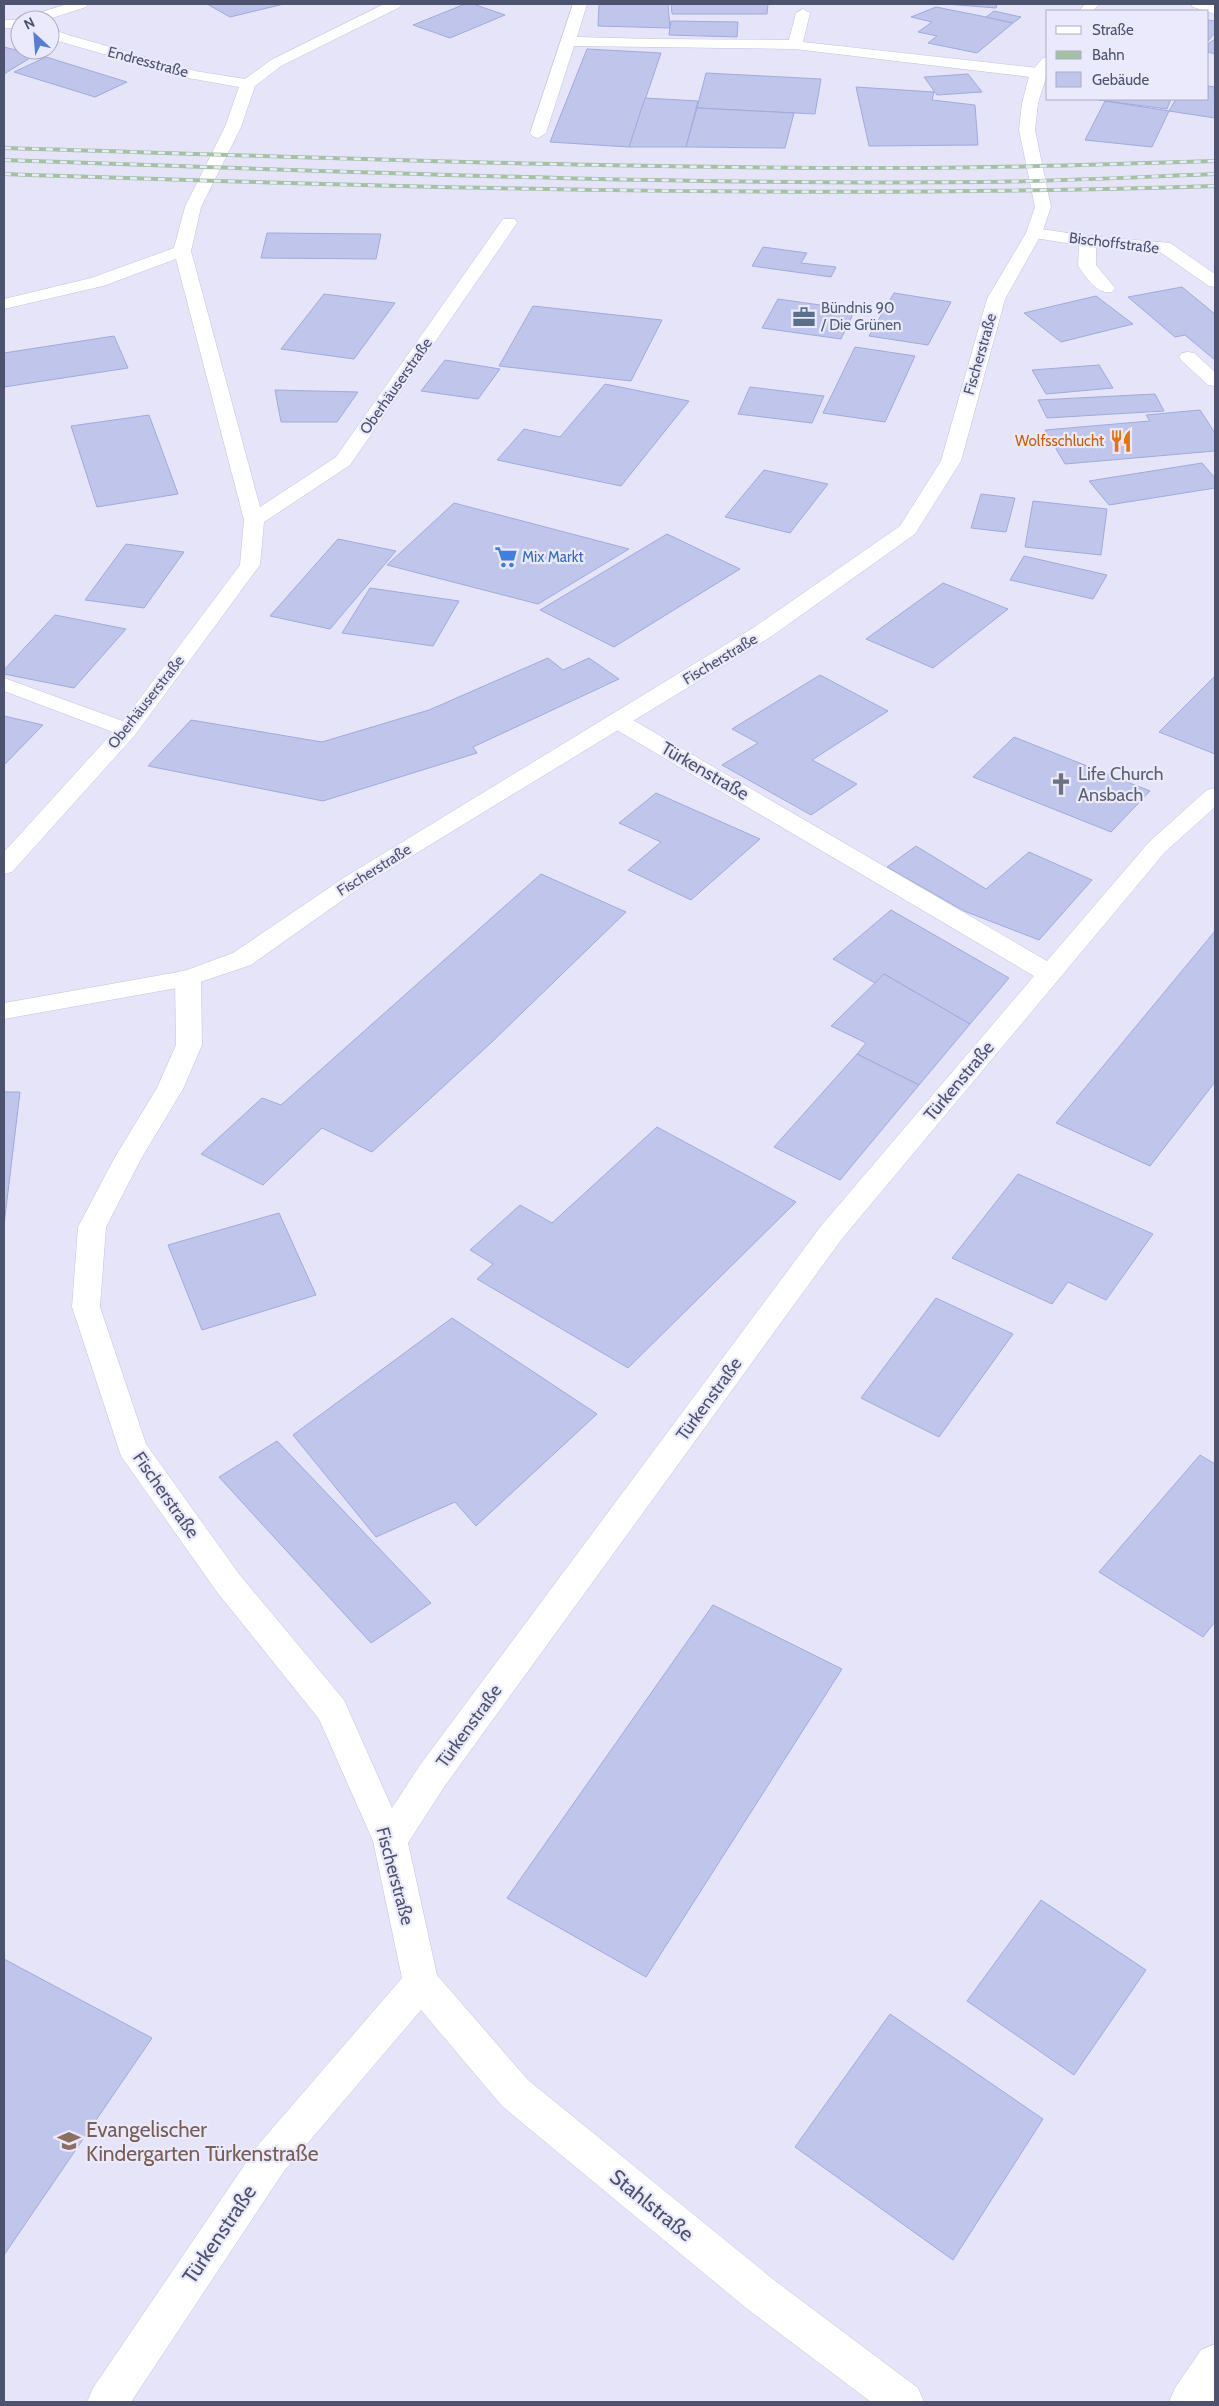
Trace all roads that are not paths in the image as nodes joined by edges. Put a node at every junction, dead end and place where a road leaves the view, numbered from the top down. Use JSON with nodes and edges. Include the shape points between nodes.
{"nodes":[{"id":1,"x":81,"y":4,"type":"edge"},
{"id":2,"x":395,"y":4,"type":"edge"},
{"id":3,"x":580,"y":4,"type":"edge"},
{"id":4,"x":1198,"y":4,"type":"edge"},
{"id":5,"x":1215,"y":10,"type":"edge"},
{"id":6,"x":60,"y":11,"type":"edge"},
{"id":7,"x":804,"y":13,"type":"dead end"},
{"id":8,"x":60,"y":37,"type":"edge"},
{"id":9,"x":569,"y":41,"type":"junction"},
{"id":10,"x":795,"y":46,"type":"junction"},
{"id":11,"x":1046,"y":64,"type":"edge"},
{"id":12,"x":1038,"y":74,"type":"junction"},
{"id":13,"x":248,"y":84,"type":"junction"},
{"id":14,"x":538,"y":133,"type":"dead end"},
{"id":15,"x":509,"y":223,"type":"dead end"},
{"id":16,"x":1034,"y":233,"type":"junction"},
{"id":17,"x":1088,"y":241,"type":"junction"},
{"id":18,"x":182,"y":251,"type":"junction"},
{"id":19,"x":1215,"y":282,"type":"edge"},
{"id":20,"x":1106,"y":288,"type":"dead end"},
{"id":21,"x":4,"y":304,"type":"edge"},
{"id":22,"x":1188,"y":357,"type":"dead end"},
{"id":23,"x":1215,"y":381,"type":"edge"},
{"id":24,"x":254,"y":520,"type":"junction"},
{"id":25,"x":4,"y":684,"type":"edge"},
{"id":26,"x":618,"y":721,"type":"junction"},
{"id":27,"x":127,"y":730,"type":"junction"},
{"id":28,"x":1215,"y":795,"type":"edge"},
{"id":29,"x":4,"y":867,"type":"edge"},
{"id":30,"x":1050,"y":974,"type":"junction"},
{"id":31,"x":188,"y":978,"type":"junction"},
{"id":32,"x":4,"y":1011,"type":"edge"},
{"id":33,"x":390,"y":1842,"type":"junction"},
{"id":34,"x":421,"y":1983,"type":"junction"},
{"id":35,"x":1215,"y":2364,"type":"edge"},
{"id":36,"x":106,"y":2402,"type":"edge"},
{"id":37,"x":904,"y":2402,"type":"edge"},
{"id":38,"x":1189,"y":2402,"type":"edge"}],
"edges":[{"from":1,"to":6,"type":"street"},
{"from":2,"to":13,"type":"street","via":[[276,63]]},
{"from":3,"to":9,"type":"street"},
{"from":4,"to":5,"type":"street"},
{"from":7,"to":10,"type":"street"},
{"from":8,"to":13,"type":"street","name":"Endresstraße","via":[[193,75]]},
{"from":9,"to":10,"type":"street"},
{"from":9,"to":14,"type":"street"},
{"from":10,"to":12,"type":"street"},
{"from":11,"to":12,"type":"street"},
{"from":12,"to":16,"type":"street","name":"Fischerstraße","via":[[1027,130],[1043,208]]},
{"from":13,"to":18,"type":"street","via":[[233,127],[193,207]]},
{"from":15,"to":24,"type":"street","name":"Oberhäuserstraße","via":[[344,461]]},
{"from":16,"to":17,"type":"street","name":"Bischoffstraße"},
{"from":16,"to":26,"type":"street","name":"Fischerstraße","via":[[996,299],[950,461],[908,530],[761,634]]},
{"from":17,"to":19,"type":"street","name":"Bischoffstraße","via":[[1164,247]]},
{"from":17,"to":20,"type":"street","via":[[1087,266]]},
{"from":18,"to":21,"type":"street","via":[[97,282]]},
{"from":18,"to":24,"type":"street","name":"Oberhäuserstraße"},
{"from":22,"to":23,"type":"street"},
{"from":24,"to":27,"type":"street","name":"Oberhäuserstraße","via":[[250,565]]},
{"from":25,"to":27,"type":"street"},
{"from":26,"to":30,"type":"street","name":"Türkenstraße"},
{"from":26,"to":31,"type":"street","name":"Fischerstraße","via":[[353,882],[242,959]]},
{"from":27,"to":29,"type":"street","name":"Oberhäuserstraße"},
{"from":28,"to":30,"type":"street","name":"Türkenstraße","via":[[1157,846]]},
{"from":30,"to":33,"type":"street","name":"Türkenstraße","via":[[831,1233],[432,1776]]},
{"from":31,"to":32,"type":"street","name":"Fischerstraße"},
{"from":31,"to":33,"type":"street","name":"Fischerstraße","via":[[189,1045],[170,1089],[128,1157],[92,1227],[86,1307],[132,1448],[228,1583],[332,1710]]},
{"from":33,"to":34,"type":"street","name":"Fischerstraße"},
{"from":34,"to":36,"type":"street","name":"Türkenstraße","via":[[271,2158]]},
{"from":34,"to":37,"type":"street","name":"Stahlstraße","via":[[515,2092],[760,2294]]},
{"from":35,"to":38,"type":"street"}]}
